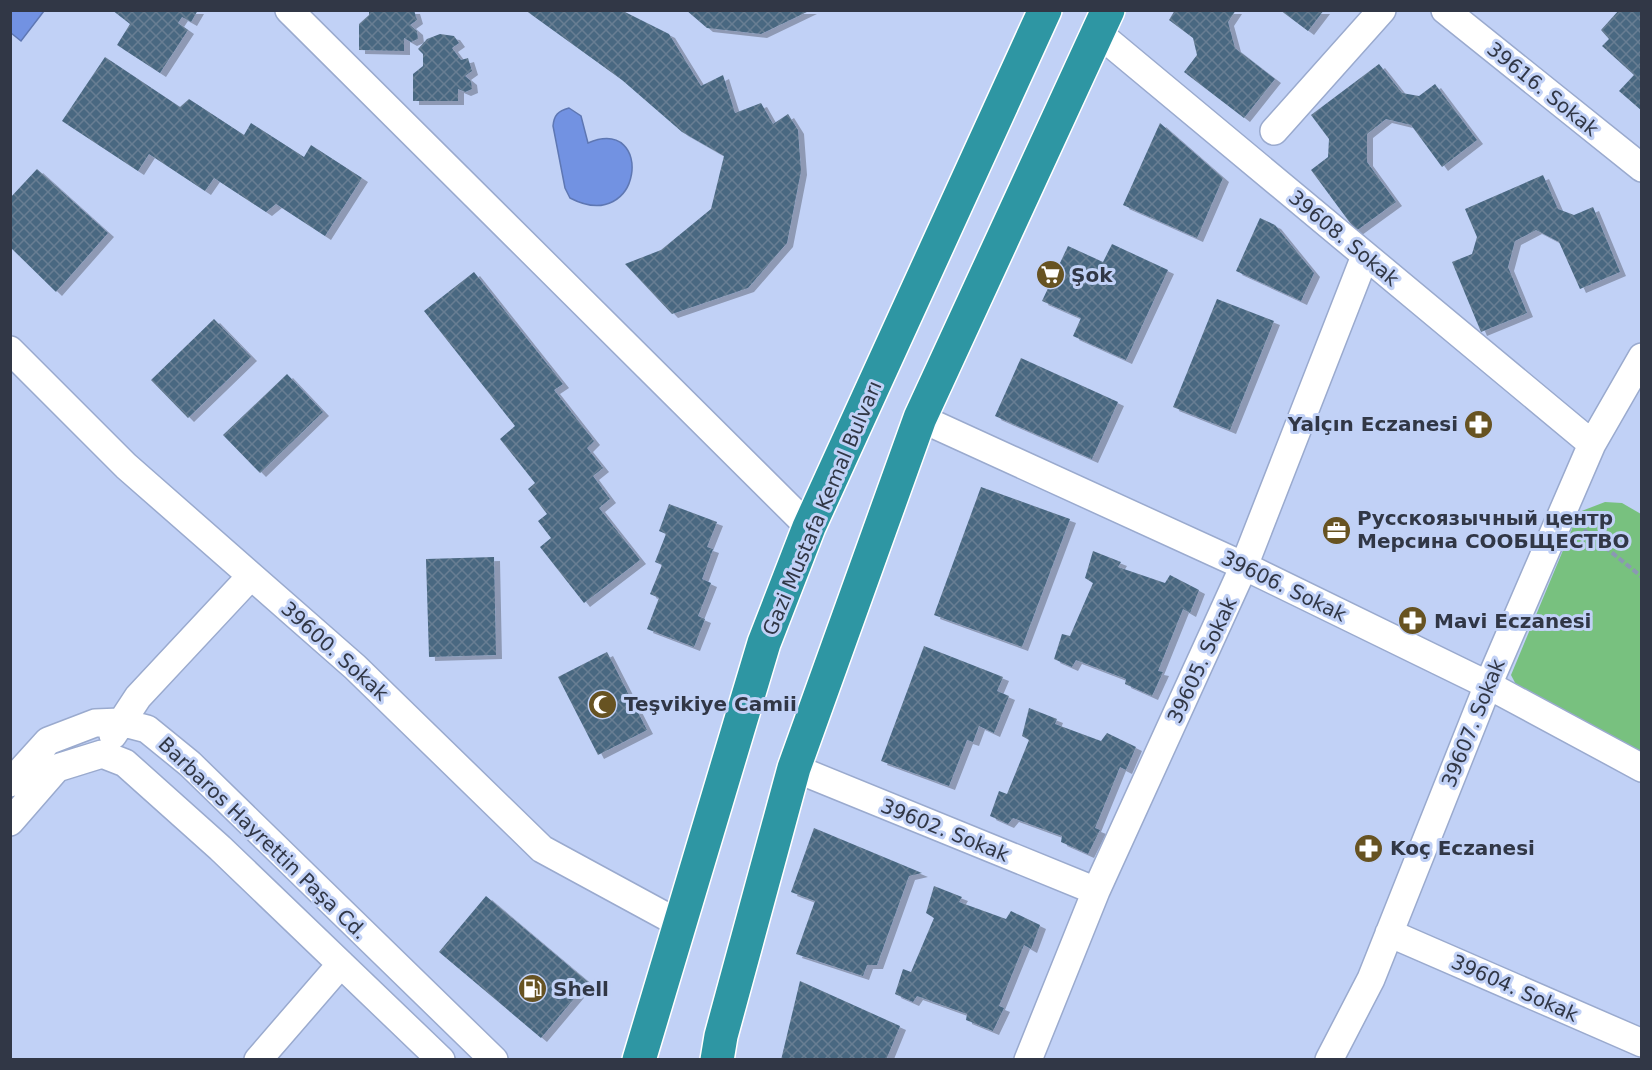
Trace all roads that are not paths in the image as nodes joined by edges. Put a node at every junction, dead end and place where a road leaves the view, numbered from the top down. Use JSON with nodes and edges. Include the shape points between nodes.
{"nodes":[{"id":1,"x":289,"y":10,"type":"edge"},
{"id":2,"x":1045,"y":10,"type":"edge"},
{"id":3,"x":1382,"y":10,"type":"edge"},
{"id":4,"x":1445,"y":10,"type":"edge"},
{"id":5,"x":1102,"y":21,"type":"edge"},
{"id":6,"x":1274,"y":131,"type":"dead end"},
{"id":7,"x":1641,"y":168,"type":"edge"},
{"id":8,"x":1365,"y":256,"type":"junction"},
{"id":9,"x":10,"y":350,"type":"edge"},
{"id":10,"x":1641,"y":357,"type":"edge"},
{"id":11,"x":920,"y":418,"type":"junction"},
{"id":12,"x":1592,"y":444,"type":"junction"},
{"id":13,"x":809,"y":526,"type":"junction"},
{"id":14,"x":1245,"y":566,"type":"junction"},
{"id":15,"x":251,"y":576,"type":"junction"},
{"id":16,"x":1488,"y":685,"type":"junction"},
{"id":17,"x":120,"y":722,"type":"junction"},
{"id":18,"x":102,"y":754,"type":"junction"},
{"id":19,"x":795,"y":768,"type":"junction"},
{"id":20,"x":1641,"y":768,"type":"edge"},
{"id":21,"x":10,"y":783,"type":"edge"},
{"id":22,"x":10,"y":822,"type":"edge"},
{"id":23,"x":1096,"y":891,"type":"junction"},
{"id":24,"x":680,"y":924,"type":"junction"},
{"id":25,"x":1389,"y":933,"type":"junction"},
{"id":26,"x":341,"y":964,"type":"junction"},
{"id":27,"x":1641,"y":1043,"type":"edge"},
{"id":28,"x":258,"y":1059,"type":"edge"},
{"id":29,"x":441,"y":1059,"type":"edge"},
{"id":30,"x":494,"y":1059,"type":"edge"},
{"id":31,"x":639,"y":1059,"type":"edge"},
{"id":32,"x":717,"y":1059,"type":"edge"},
{"id":33,"x":1028,"y":1059,"type":"edge"},
{"id":34,"x":1329,"y":1059,"type":"edge"}],
"edges":[{"from":1,"to":13,"type":"street"},
{"from":2,"to":13,"type":"highway","name":"Gazi Mustafa Kemal Bulvarı"},
{"from":3,"to":6,"type":"street"},
{"from":4,"to":7,"type":"street","name":"39616. Sokak"},
{"from":5,"to":8,"type":"street","name":"39608. Sokak"},
{"from":5,"to":11,"type":"highway"},
{"from":8,"to":12,"type":"street","name":"39608. Sokak"},
{"from":8,"to":14,"type":"street","name":"39605. Sokak"},
{"from":9,"to":15,"type":"street","name":"39600. Sokak","via":[[126,466]]},
{"from":10,"to":12,"type":"street","name":"39607. Sokak"},
{"from":11,"to":14,"type":"street","name":"39606. Sokak"},
{"from":11,"to":19,"type":"highway"},
{"from":12,"to":16,"type":"street","name":"39607. Sokak"},
{"from":13,"to":24,"type":"highway","name":"Gazi Mustafa Kemal Bulvarı","via":[[764,643]]},
{"from":14,"to":16,"type":"street","name":"39606. Sokak"},
{"from":14,"to":23,"type":"street","name":"39605. Sokak"},
{"from":15,"to":17,"type":"street","via":[[138,697]]},
{"from":15,"to":24,"type":"street","name":"39600. Sokak","via":[[355,667],[542,849]]},
{"from":16,"to":20,"type":"street","name":"39606. Sokak"},
{"from":16,"to":25,"type":"street","name":"39607. Sokak"},
{"from":17,"to":18,"type":"street"},
{"from":17,"to":21,"type":"street","name":"Barbaros Hayrettin Paşa Cd.","via":[[95,723],[48,741]]},
{"from":17,"to":30,"type":"street","name":"Barbaros Hayrettin Paşa Cd.","via":[[147,729],[190,764]]},
{"from":18,"to":22,"type":"street","via":[[57,768]]},
{"from":18,"to":26,"type":"street","via":[[125,763],[147,781]]},
{"from":19,"to":23,"type":"street","name":"39602. Sokak"},
{"from":19,"to":32,"type":"highway"},
{"from":23,"to":33,"type":"street","name":"39605. Sokak"},
{"from":24,"to":31,"type":"highway","name":"Gazi Mustafa Kemal Bulvarı"},
{"from":25,"to":27,"type":"street","name":"39604. Sokak"},
{"from":25,"to":34,"type":"street","name":"39607. Sokak","via":[[1371,979]]},
{"from":26,"to":28,"type":"street"},
{"from":26,"to":29,"type":"street"}]}
